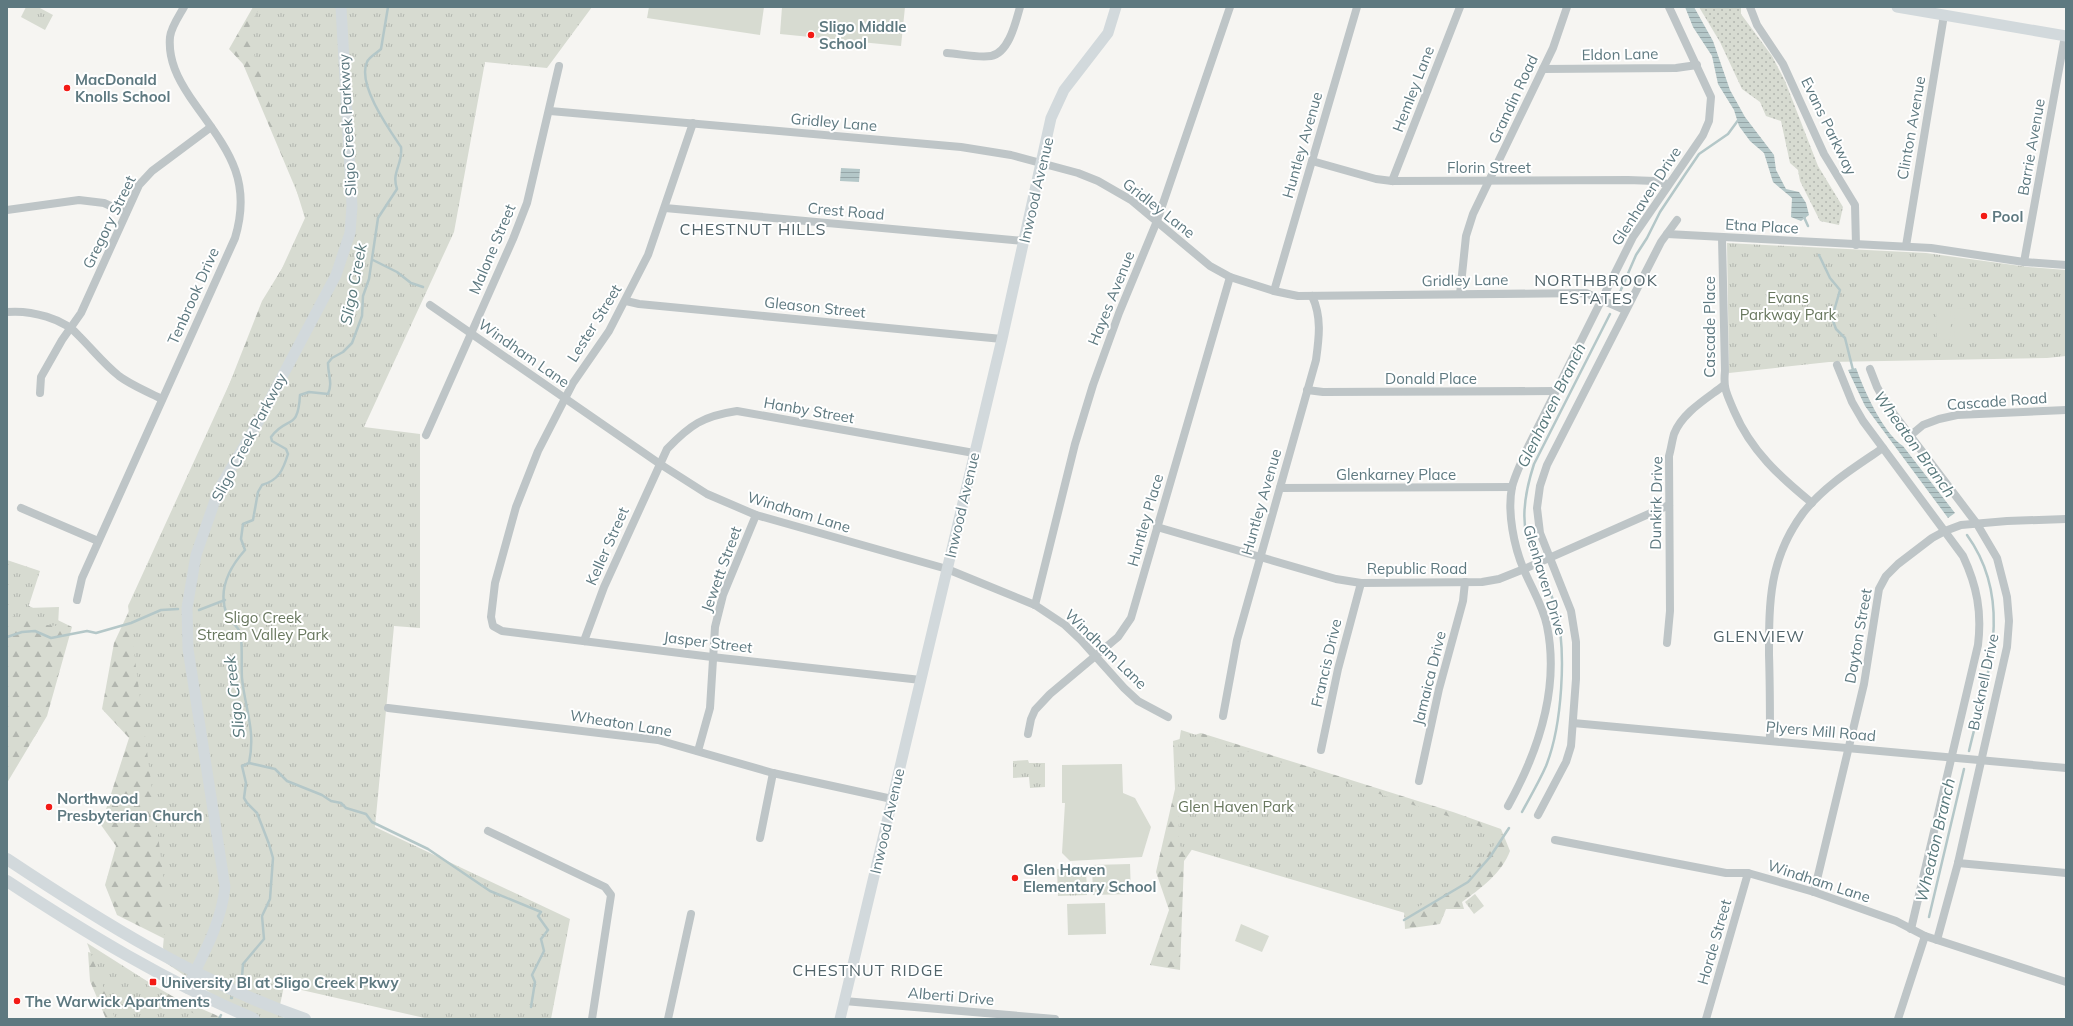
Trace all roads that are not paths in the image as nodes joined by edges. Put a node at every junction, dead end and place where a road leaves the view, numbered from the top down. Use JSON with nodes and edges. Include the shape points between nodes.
{"nodes":[{"id":1,"x":184,"y":7,"type":"edge"},
{"id":2,"x":341,"y":7,"type":"edge"},
{"id":3,"x":1020,"y":7,"type":"edge"},
{"id":4,"x":1116,"y":7,"type":"edge"},
{"id":5,"x":1230,"y":7,"type":"edge"},
{"id":6,"x":1357,"y":7,"type":"edge"},
{"id":7,"x":1460,"y":7,"type":"edge"},
{"id":8,"x":1567,"y":7,"type":"edge"},
{"id":9,"x":1669,"y":7,"type":"edge"},
{"id":10,"x":1750,"y":7,"type":"edge"},
{"id":11,"x":1897,"y":7,"type":"edge"},
{"id":12,"x":1944,"y":15,"type":"junction"},
{"id":13,"x":2065,"y":36,"type":"edge"},
{"id":14,"x":948,"y":53,"type":"dead end"},
{"id":15,"x":1697,"y":65,"type":"junction"},
{"id":16,"x":559,"y":66,"type":"dead end"},
{"id":17,"x":1543,"y":69,"type":"junction"},
{"id":18,"x":550,"y":111,"type":"junction"},
{"id":19,"x":693,"y":123,"type":"junction"},
{"id":20,"x":211,"y":127,"type":"junction"},
{"id":21,"x":1312,"y":161,"type":"junction"},
{"id":22,"x":1042,"y":163,"type":"junction"},
{"id":23,"x":1392,"y":181,"type":"junction"},
{"id":24,"x":1490,"y":182,"type":"junction"},
{"id":25,"x":1668,"y":184,"type":"junction"},
{"id":26,"x":666,"y":208,"type":"junction"},
{"id":27,"x":7,"y":210,"type":"edge"},
{"id":28,"x":126,"y":213,"type":"junction"},
{"id":29,"x":1677,"y":220,"type":"dead end"},
{"id":30,"x":1157,"y":221,"type":"junction"},
{"id":31,"x":1667,"y":234,"type":"junction"},
{"id":32,"x":1722,"y":238,"type":"junction"},
{"id":33,"x":1024,"y":241,"type":"junction"},
{"id":34,"x":1856,"y":245,"type":"junction"},
{"id":35,"x":1906,"y":246,"type":"junction"},
{"id":36,"x":2024,"y":262,"type":"junction"},
{"id":37,"x":2066,"y":265,"type":"edge"},
{"id":38,"x":1230,"y":277,"type":"junction"},
{"id":39,"x":1274,"y":291,"type":"junction"},
{"id":40,"x":1460,"y":294,"type":"junction"},
{"id":41,"x":1312,"y":296,"type":"junction"},
{"id":42,"x":1601,"y":300,"type":"junction"},
{"id":43,"x":626,"y":301,"type":"junction"},
{"id":44,"x":430,"y":306,"type":"dead end"},
{"id":45,"x":1625,"y":310,"type":"junction"},
{"id":46,"x":7,"y":312,"type":"edge"},
{"id":47,"x":71,"y":329,"type":"junction"},
{"id":48,"x":470,"y":333,"type":"junction"},
{"id":49,"x":1002,"y":339,"type":"junction"},
{"id":50,"x":1837,"y":365,"type":"dead end"},
{"id":51,"x":1870,"y":369,"type":"dead end"},
{"id":52,"x":1723,"y":386,"type":"junction"},
{"id":53,"x":1307,"y":390,"type":"junction"},
{"id":54,"x":1555,"y":391,"type":"junction"},
{"id":55,"x":40,"y":393,"type":"dead end"},
{"id":56,"x":162,"y":399,"type":"junction"},
{"id":57,"x":565,"y":399,"type":"junction"},
{"id":58,"x":2066,"y":410,"type":"edge"},
{"id":59,"x":426,"y":435,"type":"dead end"},
{"id":60,"x":1911,"y":435,"type":"junction"},
{"id":61,"x":1883,"y":448,"type":"junction"},
{"id":62,"x":974,"y":453,"type":"junction"},
{"id":63,"x":660,"y":464,"type":"junction"},
{"id":64,"x":1512,"y":487,"type":"junction"},
{"id":65,"x":1280,"y":488,"type":"junction"},
{"id":66,"x":1812,"y":503,"type":"junction"},
{"id":67,"x":1669,"y":505,"type":"junction"},
{"id":68,"x":21,"y":508,"type":"dead end"},
{"id":69,"x":756,"y":515,"type":"junction"},
{"id":70,"x":2066,"y":519,"type":"edge"},
{"id":71,"x":1977,"y":524,"type":"junction"},
{"id":72,"x":1157,"y":527,"type":"junction"},
{"id":73,"x":1945,"y":531,"type":"junction"},
{"id":74,"x":98,"y":541,"type":"junction"},
{"id":75,"x":1260,"y":556,"type":"junction"},
{"id":76,"x":1550,"y":558,"type":"junction"},
{"id":77,"x":947,"y":569,"type":"junction"},
{"id":78,"x":1524,"y":569,"type":"junction"},
{"id":79,"x":1465,"y":582,"type":"junction"},
{"id":80,"x":1361,"y":583,"type":"junction"},
{"id":81,"x":77,"y":600,"type":"dead end"},
{"id":82,"x":1035,"y":605,"type":"junction"},
{"id":83,"x":493,"y":626,"type":"joint"},
{"id":84,"x":584,"y":641,"type":"junction"},
{"id":85,"x":1667,"y":643,"type":"dead end"},
{"id":86,"x":1096,"y":656,"type":"junction"},
{"id":87,"x":712,"y":658,"type":"junction"},
{"id":88,"x":921,"y":680,"type":"junction"},
{"id":89,"x":388,"y":708,"type":"dead end"},
{"id":90,"x":1223,"y":716,"type":"dead end"},
{"id":91,"x":1168,"y":717,"type":"dead end"},
{"id":92,"x":1573,"y":723,"type":"junction"},
{"id":93,"x":1028,"y":734,"type":"dead end"},
{"id":94,"x":1770,"y":740,"type":"junction"},
{"id":95,"x":1850,"y":748,"type":"junction"},
{"id":96,"x":1321,"y":750,"type":"dead end"},
{"id":97,"x":698,"y":751,"type":"junction"},
{"id":98,"x":1951,"y":758,"type":"junction"},
{"id":99,"x":1981,"y":761,"type":"junction"},
{"id":100,"x":2066,"y":768,"type":"edge"},
{"id":101,"x":773,"y":773,"type":"junction"},
{"id":102,"x":1419,"y":781,"type":"dead end"},
{"id":103,"x":892,"y":799,"type":"junction"},
{"id":104,"x":1508,"y":806,"type":"dead end"},
{"id":105,"x":1538,"y":815,"type":"dead end"},
{"id":106,"x":488,"y":831,"type":"dead end"},
{"id":107,"x":760,"y":838,"type":"dead end"},
{"id":108,"x":1555,"y":840,"type":"dead end"},
{"id":109,"x":7,"y":858,"type":"edge"},
{"id":110,"x":1958,"y":863,"type":"junction"},
{"id":111,"x":1748,"y":873,"type":"junction"},
{"id":112,"x":2066,"y":873,"type":"edge"},
{"id":113,"x":7,"y":881,"type":"edge"},
{"id":114,"x":1814,"y":892,"type":"junction"},
{"id":115,"x":691,"y":914,"type":"dead end"},
{"id":116,"x":1912,"y":929,"type":"junction"},
{"id":117,"x":1925,"y":936,"type":"junction"},
{"id":118,"x":1937,"y":940,"type":"junction"},
{"id":119,"x":195,"y":971,"type":"junction"},
{"id":120,"x":2066,"y":982,"type":"edge"},
{"id":121,"x":187,"y":988,"type":"junction"},
{"id":122,"x":844,"y":1001,"type":"junction"},
{"id":123,"x":254,"y":1019,"type":"edge"},
{"id":124,"x":305,"y":1019,"type":"edge"},
{"id":125,"x":592,"y":1019,"type":"edge"},
{"id":126,"x":668,"y":1019,"type":"edge"},
{"id":127,"x":840,"y":1019,"type":"edge"},
{"id":128,"x":1055,"y":1019,"type":"edge"},
{"id":129,"x":1706,"y":1019,"type":"edge"},
{"id":130,"x":1898,"y":1019,"type":"edge"}],
"edges":[{"from":1,"to":20,"type":"street","name":"Tenbrook Drive","via":[[170,36],[170,54],[179,81]]},
{"from":2,"to":119,"type":"street","name":"Sligo Creek Parkway","via":[[352,206],[350,233],[336,275],[312,323],[219,489],[196,555],[187,608],[187,642],[192,684],[225,887],[223,908],[215,931]]},
{"from":3,"to":14,"type":"street","via":[[1010,38],[1000,52],[991,56]]},
{"from":4,"to":22,"type":"street","name":"Inwood Avenue","via":[[1108,33],[1064,90],[1057,104]]},
{"from":5,"to":30,"type":"street","name":"Hayes Avenue"},
{"from":6,"to":21,"type":"street","name":"Huntley Avenue"},
{"from":7,"to":23,"type":"street","name":"Hemley Lane"},
{"from":8,"to":17,"type":"street","name":"Grandin Road"},
{"from":9,"to":15,"type":"street","name":"Glenhaven Drive"},
{"from":10,"to":34,"type":"street","name":"Evans Parkway","via":[[1757,25],[1784,64],[1824,154],[1855,205]]},
{"from":11,"to":12,"type":"street"},
{"from":12,"to":13,"type":"street"},
{"from":12,"to":35,"type":"street","name":"Clinton Avenue"},
{"from":13,"to":36,"type":"street","name":"Barrie Avenue"},
{"from":15,"to":17,"type":"street","name":"Eldon Lane","via":[[1676,68]]},
{"from":15,"to":25,"type":"street","name":"Glenhaven Drive","via":[[1711,97],[1709,121],[1703,135]]},
{"from":16,"to":18,"type":"street","name":"Malone Street"},
{"from":17,"to":24,"type":"street","name":"Grandin Road"},
{"from":18,"to":19,"type":"street","name":"Gridley Lane"},
{"from":18,"to":48,"type":"street","name":"Malone Street","via":[[527,203]]},
{"from":19,"to":22,"type":"street","name":"Gridley Lane","via":[[961,147]]},
{"from":19,"to":26,"type":"street","name":"Lester Street"},
{"from":20,"to":28,"type":"street","name":"Gregory Street","via":[[152,171],[139,185]]},
{"from":20,"to":56,"type":"street","name":"Tenbrook Drive","via":[[233,161],[240,184],[240,221]]},
{"from":21,"to":23,"type":"street","name":"Florin Street"},
{"from":21,"to":39,"type":"street","name":"Huntley Avenue"},
{"from":22,"to":30,"type":"street","name":"Gridley Lane","via":[[1098,181],[1132,200]]},
{"from":22,"to":33,"type":"street","name":"Inwood Avenue"},
{"from":23,"to":24,"type":"street","name":"Florin Street"},
{"from":24,"to":25,"type":"street","name":"Florin Street","via":[[1628,180]]},
{"from":24,"to":40,"type":"street","name":"Grandin Road","via":[[1473,214],[1466,236]]},
{"from":25,"to":42,"type":"street","name":"Glenhaven Drive","via":[[1633,237]]},
{"from":26,"to":33,"type":"street","name":"Crest Road"},
{"from":26,"to":43,"type":"street","name":"Lester Street","via":[[648,255]]},
{"from":27,"to":28,"type":"street","via":[[79,200],[104,203]]},
{"from":28,"to":47,"type":"street","name":"Gregory Street","via":[[81,313]]},
{"from":29,"to":31,"type":"street","name":"Glenhaven Drive"},
{"from":30,"to":38,"type":"street","name":"Gridley Lane","via":[[1197,256]]},
{"from":30,"to":82,"type":"street","name":"Hayes Avenue","via":[[1092,385]]},
{"from":31,"to":32,"type":"street","name":"Etna Place"},
{"from":31,"to":45,"type":"street","name":"Glenhaven Drive"},
{"from":32,"to":34,"type":"street","name":"Etna Place"},
{"from":32,"to":52,"type":"street","name":"Cascade Place","via":[[1725,371]]},
{"from":33,"to":49,"type":"street","name":"Inwood Avenue"},
{"from":34,"to":35,"type":"street"},
{"from":35,"to":36,"type":"street"},
{"from":36,"to":37,"type":"street"},
{"from":38,"to":39,"type":"street","name":"Gridley Lane"},
{"from":38,"to":72,"type":"street","name":"Huntley Place"},
{"from":39,"to":41,"type":"street","name":"Gridley Lane"},
{"from":40,"to":41,"type":"street","name":"Gridley Lane"},
{"from":40,"to":42,"type":"street","name":"Gridley Lane","via":[[1586,293]]},
{"from":41,"to":53,"type":"street","name":"Huntley Avenue","via":[[1317,307],[1320,337]]},
{"from":42,"to":45,"type":"street","name":"Gridley Lane"},
{"from":42,"to":54,"type":"street","name":"Glenhaven Drive"},
{"from":43,"to":49,"type":"street","name":"Gleason Street"},
{"from":43,"to":57,"type":"street","name":"Lester Street"},
{"from":44,"to":48,"type":"street","name":"Windham Lane"},
{"from":45,"to":76,"type":"street","name":"Glenhaven Drive","via":[[1547,465],[1540,486],[1540,533]]},
{"from":46,"to":47,"type":"street","via":[[26,312],[46,317]]},
{"from":47,"to":55,"type":"street","name":"Gregory Street","via":[[41,377]]},
{"from":47,"to":56,"type":"street","via":[[80,335],[94,354],[120,377]]},
{"from":48,"to":57,"type":"street","name":"Windham Lane"},
{"from":48,"to":59,"type":"street","name":"Malone Street"},
{"from":49,"to":62,"type":"street","name":"Inwood Avenue"},
{"from":50,"to":61,"type":"street","name":"Bucknell Drive","via":[[1852,402]]},
{"from":51,"to":60,"type":"street","name":"Bucknell Drive","via":[[1887,405]]},
{"from":52,"to":66,"type":"street","name":"Cascade Place","via":[[1741,428],[1757,452],[1780,477]]},
{"from":52,"to":67,"type":"street","name":"Dunkirk Drive","via":[[1694,408],[1674,434],[1669,456]]},
{"from":53,"to":54,"type":"street","name":"Donald Place"},
{"from":53,"to":65,"type":"street","name":"Huntley Avenue"},
{"from":54,"to":64,"type":"street","name":"Glenhaven Drive","via":[[1525,452]]},
{"from":56,"to":74,"type":"street","name":"Tenbrook Drive"},
{"from":57,"to":63,"type":"street","name":"Windham Lane"},
{"from":57,"to":83,"type":"street","name":"Lester Street","via":[[538,451],[516,507],[495,583],[491,617]]},
{"from":58,"to":60,"type":"street","name":"Cascade Road","via":[[1957,415],[1923,425]]},
{"from":60,"to":71,"type":"street","name":"Bucknell Drive"},
{"from":61,"to":66,"type":"street","via":[[1826,489]]},
{"from":61,"to":73,"type":"street","name":"Bucknell Drive"},
{"from":62,"to":63,"type":"street","name":"Hanby Street","via":[[737,411],[718,414],[684,431],[667,449]]},
{"from":62,"to":77,"type":"street","name":"Inwood Avenue"},
{"from":63,"to":69,"type":"street","name":"Windham Lane","via":[[707,494]]},
{"from":63,"to":84,"type":"street","name":"Keller Street","via":[[604,587]]},
{"from":64,"to":65,"type":"street","name":"Glenkarney Place"},
{"from":64,"to":78,"type":"street","name":"Glenhaven Drive","via":[[1514,528]]},
{"from":65,"to":75,"type":"street","name":"Huntley Avenue"},
{"from":66,"to":94,"type":"street","via":[[1787,539],[1772,583],[1769,606]]},
{"from":67,"to":76,"type":"street","name":"Republic Road"},
{"from":67,"to":85,"type":"street","name":"Dunkirk Drive","via":[[1670,611]]},
{"from":68,"to":74,"type":"street"},
{"from":69,"to":77,"type":"street","name":"Windham Lane"},
{"from":69,"to":87,"type":"street","name":"Jewett Street","via":[[723,595],[714,627]]},
{"from":70,"to":71,"type":"street","name":"Dayton Street"},
{"from":71,"to":73,"type":"street","name":"Dayton Street","via":[[1962,525]]},
{"from":71,"to":99,"type":"street","name":"Bucknell Drive","via":[[1997,558],[2004,582],[2009,621],[2007,647]]},
{"from":72,"to":75,"type":"street","name":"Republic Road"},
{"from":72,"to":86,"type":"street","name":"Huntley Place","via":[[1131,618],[1118,637]]},
{"from":73,"to":95,"type":"street","name":"Dayton Street","via":[[1898,564],[1886,576],[1879,589],[1864,684]]},
{"from":73,"to":98,"type":"street","name":"Bucknell Drive","via":[[1972,574],[1980,606],[1981,624]]},
{"from":74,"to":81,"type":"street","name":"Tenbrook Drive","via":[[82,578]]},
{"from":75,"to":80,"type":"street","name":"Republic Road","via":[[1336,579]]},
{"from":75,"to":90,"type":"street","name":"Huntley Avenue","via":[[1237,640]]},
{"from":76,"to":78,"type":"street","name":"Republic Road"},
{"from":76,"to":92,"type":"street","name":"Glenhaven Drive","via":[[1571,610],[1575,628],[1576,679]]},
{"from":77,"to":82,"type":"street","name":"Windham Lane"},
{"from":77,"to":88,"type":"street","name":"Inwood Avenue"},
{"from":78,"to":79,"type":"street","name":"Republic Road","via":[[1499,579]]},
{"from":78,"to":104,"type":"street","name":"Glenhaven Drive","via":[[1541,604],[1547,626],[1551,651],[1550,677],[1547,707],[1540,735],[1525,775]]},
{"from":79,"to":80,"type":"street","name":"Republic Road"},
{"from":79,"to":102,"type":"street","name":"Jamaica Drive","via":[[1463,601],[1439,689]]},
{"from":80,"to":96,"type":"street","name":"Francis Drive","via":[[1338,669]]},
{"from":82,"to":86,"type":"street","name":"Windham Lane","via":[[1065,625]]},
{"from":83,"to":84,"type":"street","name":"Jasper Street","via":[[502,631]]},
{"from":84,"to":87,"type":"street","name":"Jasper Street"},
{"from":86,"to":91,"type":"street","name":"Windham Lane","via":[[1138,701]]},
{"from":86,"to":93,"type":"street","name":"Huntley Place","via":[[1035,710]]},
{"from":87,"to":88,"type":"street","name":"Jasper Street"},
{"from":87,"to":97,"type":"street","name":"Jewett Street","via":[[710,708]]},
{"from":88,"to":103,"type":"street","name":"Inwood Avenue"},
{"from":89,"to":97,"type":"street","name":"Wheaton Lane","via":[[658,740]]},
{"from":92,"to":94,"type":"street","name":"Plyers Mill Road"},
{"from":92,"to":105,"type":"street","name":"Glenhaven Drive","via":[[1571,746],[1566,762]]},
{"from":94,"to":95,"type":"street","name":"Plyers Mill Road"},
{"from":95,"to":98,"type":"street","name":"Plyers Mill Road"},
{"from":95,"to":114,"type":"street","name":"Dayton Street"},
{"from":97,"to":101,"type":"street","name":"Wheaton Lane"},
{"from":98,"to":99,"type":"street","name":"Plyers Mill Road"},
{"from":98,"to":116,"type":"street","name":"Bucknell Drive"},
{"from":99,"to":100,"type":"street","name":"Plyers Mill Road"},
{"from":99,"to":110,"type":"street","name":"Bucknell Drive"},
{"from":101,"to":103,"type":"street","name":"Wheaton Lane"},
{"from":101,"to":107,"type":"street"},
{"from":103,"to":122,"type":"street","name":"Inwood Avenue"},
{"from":106,"to":125,"type":"street","via":[[606,887],[610,895]]},
{"from":108,"to":111,"type":"street","name":"Windham Lane","via":[[1726,873]]},
{"from":109,"to":119,"type":"main road","via":[[78,905]]},
{"from":110,"to":112,"type":"street"},
{"from":110,"to":118,"type":"street","name":"Bucknell Drive"},
{"from":111,"to":114,"type":"street","name":"Windham Lane"},
{"from":111,"to":129,"type":"street","name":"Horde Street"},
{"from":113,"to":121,"type":"main road","via":[[96,939]]},
{"from":114,"to":116,"type":"street","name":"Windham Lane"},
{"from":115,"to":126,"type":"street"},
{"from":116,"to":117,"type":"street","name":"Windham Lane"},
{"from":117,"to":118,"type":"street","name":"Windham Lane"},
{"from":117,"to":130,"type":"street"},
{"from":118,"to":120,"type":"street","name":"Windham Lane"},
{"from":119,"to":121,"type":"street","name":"Sligo Creek Parkway"},
{"from":119,"to":124,"type":"main road","via":[[238,992]]},
{"from":121,"to":123,"type":"main road"},
{"from":122,"to":127,"type":"street","name":"Inwood Avenue"},
{"from":122,"to":128,"type":"street","name":"Alberti Drive"}]}
